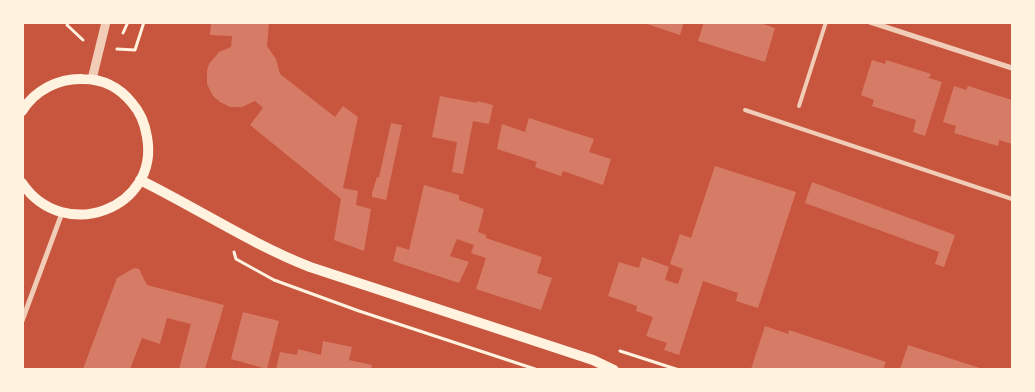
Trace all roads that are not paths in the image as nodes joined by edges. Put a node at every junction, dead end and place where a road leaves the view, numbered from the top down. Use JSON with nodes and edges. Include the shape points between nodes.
{"nodes":[{"id":1,"x":106,"y":22,"type":"edge"},
{"id":2,"x":826,"y":22,"type":"edge"},
{"id":3,"x":870,"y":22,"type":"edge"},
{"id":4,"x":1012,"y":68,"type":"edge"},
{"id":5,"x":92,"y":79,"type":"junction"},
{"id":6,"x":799,"y":106,"type":"dead end"},
{"id":7,"x":745,"y":110,"type":"dead end"},
{"id":8,"x":22,"y":111,"type":"edge"},
{"id":9,"x":140,"y":180,"type":"junction"},
{"id":10,"x":22,"y":183,"type":"edge"},
{"id":11,"x":1012,"y":199,"type":"edge"},
{"id":12,"x":62,"y":213,"type":"junction"},
{"id":13,"x":22,"y":321,"type":"edge"},
{"id":14,"x":614,"y":370,"type":"edge"}],
"edges":[{"from":1,"to":5,"type":"street"},
{"from":2,"to":6,"type":"lane"},
{"from":3,"to":4,"type":"street"},
{"from":5,"to":8,"type":"main road","via":[[73,78],[55,83],[39,92]]},
{"from":5,"to":9,"type":"main road","via":[[110,84],[137,109],[145,126],[148,144],[147,162]]},
{"from":7,"to":11,"type":"lane"},
{"from":9,"to":12,"type":"main road","via":[[115,206],[98,213]]},
{"from":9,"to":14,"type":"main road","via":[[259,245],[310,267],[593,360]]},
{"from":10,"to":12,"type":"main road","via":[[44,205]]},
{"from":12,"to":13,"type":"street"}]}
